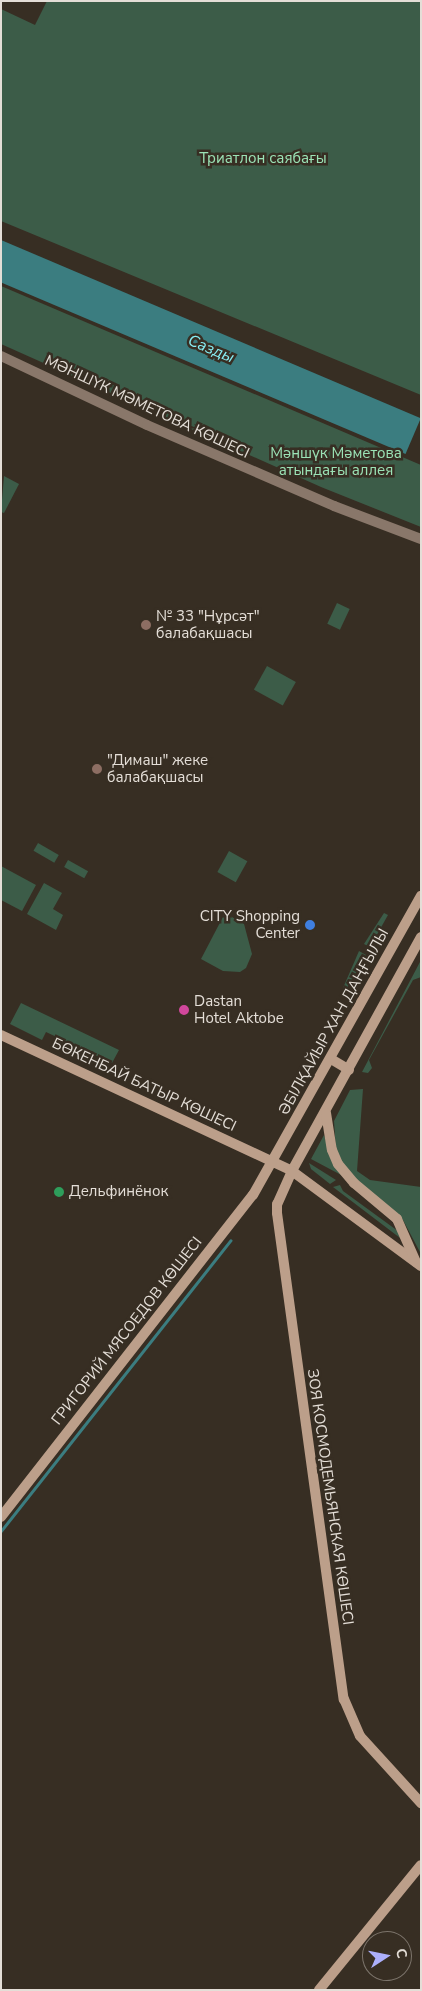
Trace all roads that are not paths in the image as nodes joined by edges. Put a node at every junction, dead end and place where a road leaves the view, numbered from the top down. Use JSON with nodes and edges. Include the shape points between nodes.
{"nodes":[{"id":1,"x":1,"y":356,"type":"edge"},
{"id":2,"x":421,"y":540,"type":"edge"},
{"id":3,"x":421,"y":896,"type":"edge"},
{"id":4,"x":421,"y":937,"type":"edge"},
{"id":5,"x":1,"y":1035,"type":"edge"},
{"id":6,"x":331,"y":1059,"type":"junction"},
{"id":7,"x":349,"y":1070,"type":"junction"},
{"id":8,"x":326,"y":1112,"type":"junction"},
{"id":9,"x":274,"y":1163,"type":"junction"},
{"id":10,"x":292,"y":1171,"type":"junction"},
{"id":11,"x":418,"y":1264,"type":"edge"},
{"id":12,"x":1,"y":1516,"type":"edge"},
{"id":13,"x":421,"y":1802,"type":"edge"},
{"id":14,"x":421,"y":1865,"type":"edge"},
{"id":15,"x":320,"y":1990,"type":"edge"}],
"edges":[{"from":1,"to":2,"type":"street","name":"МӘНШҮК МӘМЕТОВА КӨШЕСІ","via":[[174,437]]},
{"from":3,"to":6,"type":"main road","name":"ӘБІЛҚАЙЫР ХАН ДАҢҒЫЛЫ"},
{"from":4,"to":7,"type":"main road"},
{"from":5,"to":9,"type":"main road","name":"БӨКЕНБАЙ БАТЫР КӨШЕСІ"},
{"from":6,"to":7,"type":"main road"},
{"from":6,"to":9,"type":"main road","name":"ӘБІЛҚАЙЫР ХАН ДАҢҒЫЛЫ"},
{"from":7,"to":8,"type":"main road"},
{"from":8,"to":10,"type":"main road"},
{"from":8,"to":11,"type":"main road","via":[[332,1150],[338,1164],[347,1176],[397,1218]]},
{"from":9,"to":10,"type":"main road","name":"БӨКЕНБАЙ БАТЫР КӨШЕСІ"},
{"from":9,"to":12,"type":"main road","name":"ГРИГОРИЙ МЯСОЕДОВ КӨШЕСІ","via":[[253,1195]]},
{"from":10,"to":11,"type":"main road","name":"БӨКЕНБАЙ БАТЫР КӨШЕСІ"},
{"from":10,"to":13,"type":"main road","name":"ЗОЯ КОСМОДЕМЬЯНСКАЯ КӨШЕСІ","via":[[277,1204],[278,1235],[338,1672],[344,1699],[360,1736]]},
{"from":14,"to":15,"type":"main road"}]}
